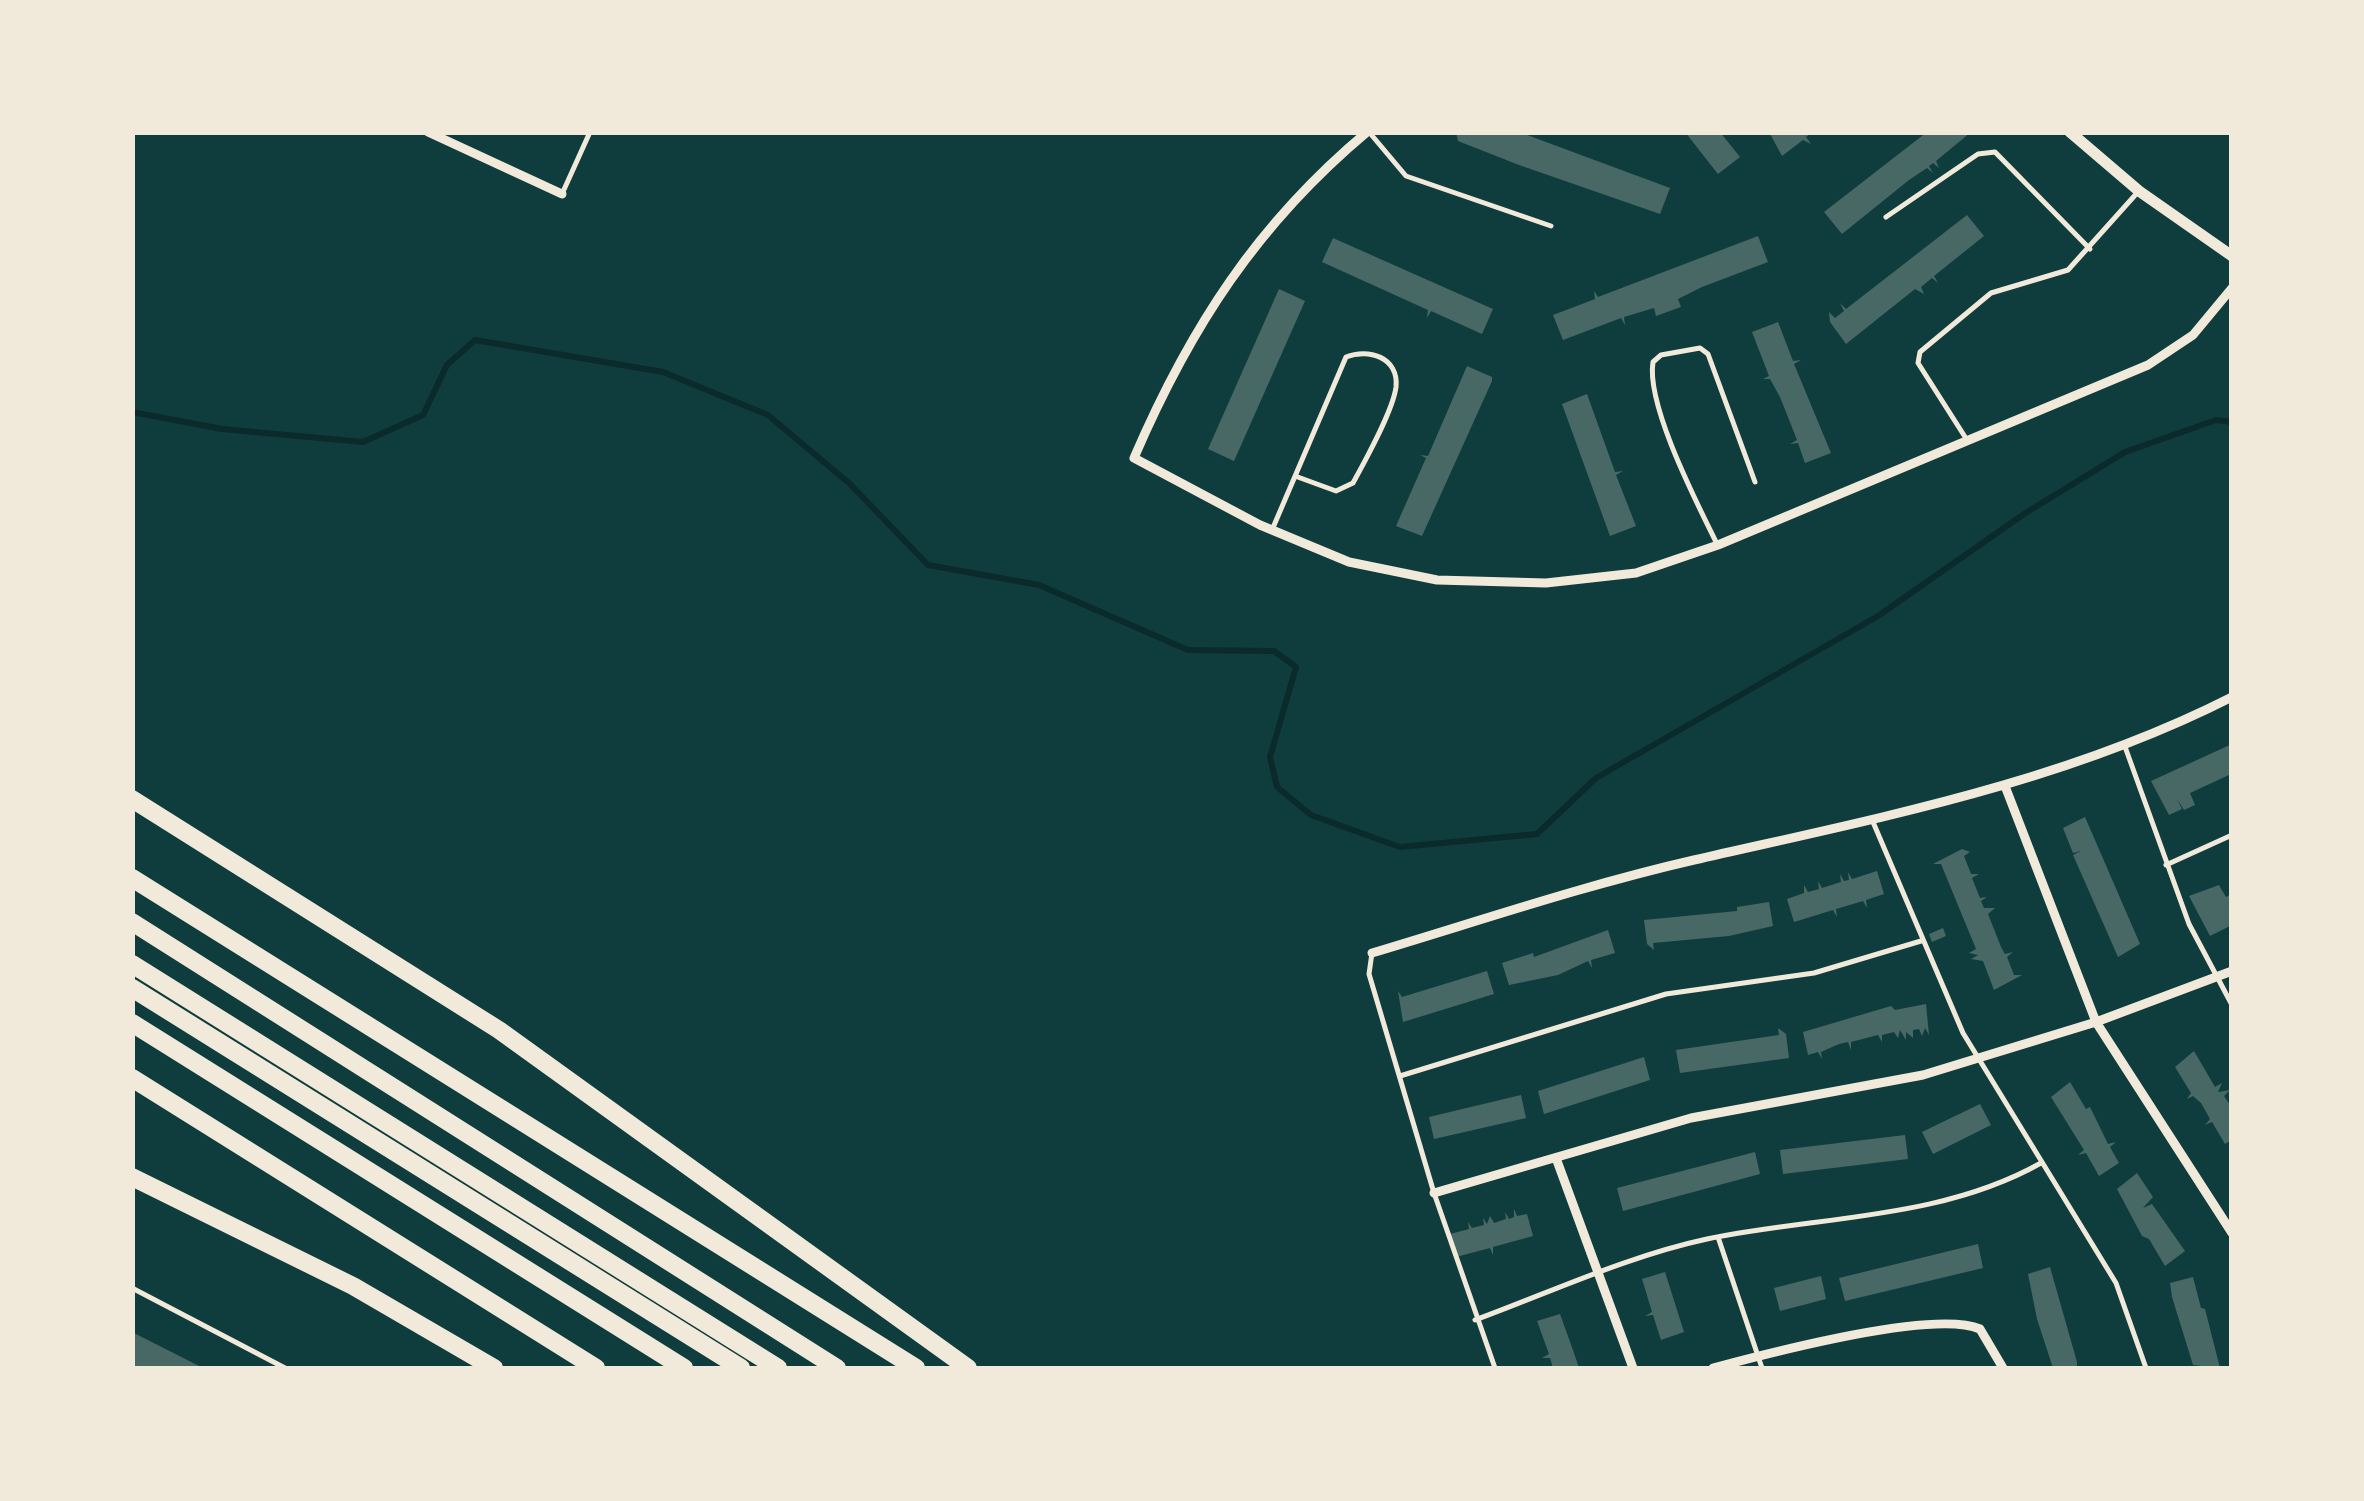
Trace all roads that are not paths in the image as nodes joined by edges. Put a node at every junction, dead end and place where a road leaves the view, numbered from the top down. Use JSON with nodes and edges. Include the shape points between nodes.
{"nodes":[{"id":1,"x":428,"y":132,"type":"edge"},
{"id":2,"x":464,"y":132,"type":"edge"},
{"id":3,"x":590,"y":132,"type":"edge"},
{"id":4,"x":1368,"y":132,"type":"edge"},
{"id":5,"x":2070,"y":132,"type":"edge"},
{"id":6,"x":458,"y":146,"type":"junction"},
{"id":7,"x":2139,"y":191,"type":"junction"},
{"id":8,"x":562,"y":194,"type":"joint"},
{"id":9,"x":1886,"y":217,"type":"dead end"},
{"id":10,"x":1550,"y":226,"type":"dead end"},
{"id":11,"x":2090,"y":249,"type":"junction"},
{"id":12,"x":2232,"y":256,"type":"edge"},
{"id":13,"x":2232,"y":288,"type":"edge"},
{"id":14,"x":1967,"y":440,"type":"junction"},
{"id":15,"x":1295,"y":476,"type":"junction"},
{"id":16,"x":1754,"y":482,"type":"dead end"},
{"id":17,"x":1272,"y":530,"type":"junction"},
{"id":18,"x":1718,"y":544,"type":"junction"},
{"id":19,"x":2232,"y":697,"type":"edge"},
{"id":20,"x":2124,"y":744,"type":"junction"},
{"id":21,"x":2005,"y":786,"type":"junction"},
{"id":22,"x":132,"y":799,"type":"edge"},
{"id":23,"x":1873,"y":822,"type":"junction"},
{"id":24,"x":2232,"y":835,"type":"edge"},
{"id":25,"x":2166,"y":865,"type":"junction"},
{"id":26,"x":132,"y":878,"type":"edge"},
{"id":27,"x":132,"y":922,"type":"edge"},
{"id":28,"x":1922,"y":941,"type":"junction"},
{"id":29,"x":1372,"y":954,"type":"joint"},
{"id":30,"x":132,"y":964,"type":"edge"},
{"id":31,"x":2232,"y":971,"type":"edge"},
{"id":32,"x":2218,"y":977,"type":"junction"},
{"id":33,"x":132,"y":988,"type":"edge"},
{"id":34,"x":2232,"y":1005,"type":"edge"},
{"id":35,"x":2096,"y":1022,"type":"junction"},
{"id":36,"x":132,"y":1023,"type":"edge"},
{"id":37,"x":1981,"y":1058,"type":"junction"},
{"id":38,"x":1400,"y":1076,"type":"junction"},
{"id":39,"x":132,"y":1078,"type":"edge"},
{"id":40,"x":1556,"y":1158,"type":"junction"},
{"id":41,"x":2041,"y":1162,"type":"junction"},
{"id":42,"x":132,"y":1177,"type":"edge"},
{"id":43,"x":1434,"y":1193,"type":"junction"},
{"id":44,"x":2232,"y":1233,"type":"edge"},
{"id":45,"x":1718,"y":1237,"type":"junction"},
{"id":46,"x":1599,"y":1274,"type":"junction"},
{"id":47,"x":132,"y":1288,"type":"edge"},
{"id":48,"x":1476,"y":1320,"type":"junction"},
{"id":49,"x":1758,"y":1356,"type":"junction"},
{"id":50,"x":285,"y":1368,"type":"edge"},
{"id":51,"x":494,"y":1368,"type":"edge"},
{"id":52,"x":596,"y":1368,"type":"edge"},
{"id":53,"x":684,"y":1368,"type":"edge"},
{"id":54,"x":742,"y":1368,"type":"edge"},
{"id":55,"x":778,"y":1368,"type":"edge"},
{"id":56,"x":838,"y":1368,"type":"edge"},
{"id":57,"x":916,"y":1368,"type":"edge"},
{"id":58,"x":968,"y":1368,"type":"edge"},
{"id":59,"x":1495,"y":1368,"type":"edge"},
{"id":60,"x":1633,"y":1368,"type":"edge"},
{"id":61,"x":1713,"y":1368,"type":"edge"},
{"id":62,"x":1762,"y":1368,"type":"edge"},
{"id":63,"x":2003,"y":1368,"type":"edge"},
{"id":64,"x":2146,"y":1368,"type":"edge"}],
"edges":[{"from":1,"to":6,"type":"street"},
{"from":2,"to":6,"type":"street"},
{"from":3,"to":8,"type":"lane"},
{"from":4,"to":10,"type":"lane","via":[[1406,176]]},
{"from":4,"to":17,"type":"street","via":[[1320,171],[1218,293],[1134,458]]},
{"from":5,"to":7,"type":"street"},
{"from":6,"to":8,"type":"street"},
{"from":7,"to":11,"type":"lane"},
{"from":7,"to":12,"type":"street"},
{"from":9,"to":11,"type":"lane","via":[[1978,154],[1995,152]]},
{"from":11,"to":14,"type":"lane","via":[[2068,270],[1992,293],[1920,352],[1918,364]]},
{"from":13,"to":14,"type":"street","via":[[2170,352]]},
{"from":14,"to":18,"type":"street"},
{"from":15,"to":15,"type":"lane","via":[[1346,358],[1373,353],[1385,360],[1396,388],[1354,484],[1336,491]]},
{"from":15,"to":17,"type":"lane"},
{"from":16,"to":18,"type":"lane","via":[[1708,354],[1700,348],[1661,354],[1652,362],[1654,386],[1686,481]]},
{"from":17,"to":18,"type":"street","via":[[1349,562],[1436,580],[1546,584],[1636,573]]},
{"from":19,"to":20,"type":"street"},
{"from":20,"to":21,"type":"street"},
{"from":20,"to":25,"type":"lane"},
{"from":21,"to":23,"type":"street"},
{"from":21,"to":35,"type":"street"},
{"from":22,"to":58,"type":"highway","via":[[499,1030]]},
{"from":23,"to":28,"type":"lane"},
{"from":23,"to":29,"type":"street","via":[[1632,876]]},
{"from":24,"to":25,"type":"lane"},
{"from":25,"to":32,"type":"lane"},
{"from":26,"to":57,"type":"highway"},
{"from":27,"to":56,"type":"highway"},
{"from":28,"to":37,"type":"lane"},
{"from":28,"to":38,"type":"lane","via":[[1814,973],[1666,994]]},
{"from":29,"to":38,"type":"lane","via":[[1369,974]]},
{"from":30,"to":55,"type":"highway"},
{"from":31,"to":32,"type":"street"},
{"from":32,"to":34,"type":"lane"},
{"from":32,"to":35,"type":"street"},
{"from":33,"to":54,"type":"highway"},
{"from":35,"to":37,"type":"street"},
{"from":35,"to":44,"type":"street"},
{"from":36,"to":53,"type":"highway"},
{"from":37,"to":40,"type":"street","via":[[1878,1085],[1691,1118]]},
{"from":37,"to":41,"type":"lane"},
{"from":38,"to":43,"type":"lane"},
{"from":39,"to":52,"type":"highway"},
{"from":40,"to":43,"type":"street"},
{"from":40,"to":46,"type":"street"},
{"from":41,"to":45,"type":"lane","via":[[1914,1206]]},
{"from":41,"to":64,"type":"lane","via":[[2116,1282]]},
{"from":42,"to":51,"type":"highway","via":[[353,1286]]},
{"from":43,"to":48,"type":"lane"},
{"from":45,"to":46,"type":"lane"},
{"from":45,"to":49,"type":"lane"},
{"from":46,"to":48,"type":"lane"},
{"from":46,"to":60,"type":"street"},
{"from":47,"to":50,"type":"lane"},
{"from":48,"to":59,"type":"lane"},
{"from":49,"to":61,"type":"street"},
{"from":49,"to":62,"type":"lane"},
{"from":49,"to":63,"type":"street","via":[[1941,1324],[1975,1326]]}]}
